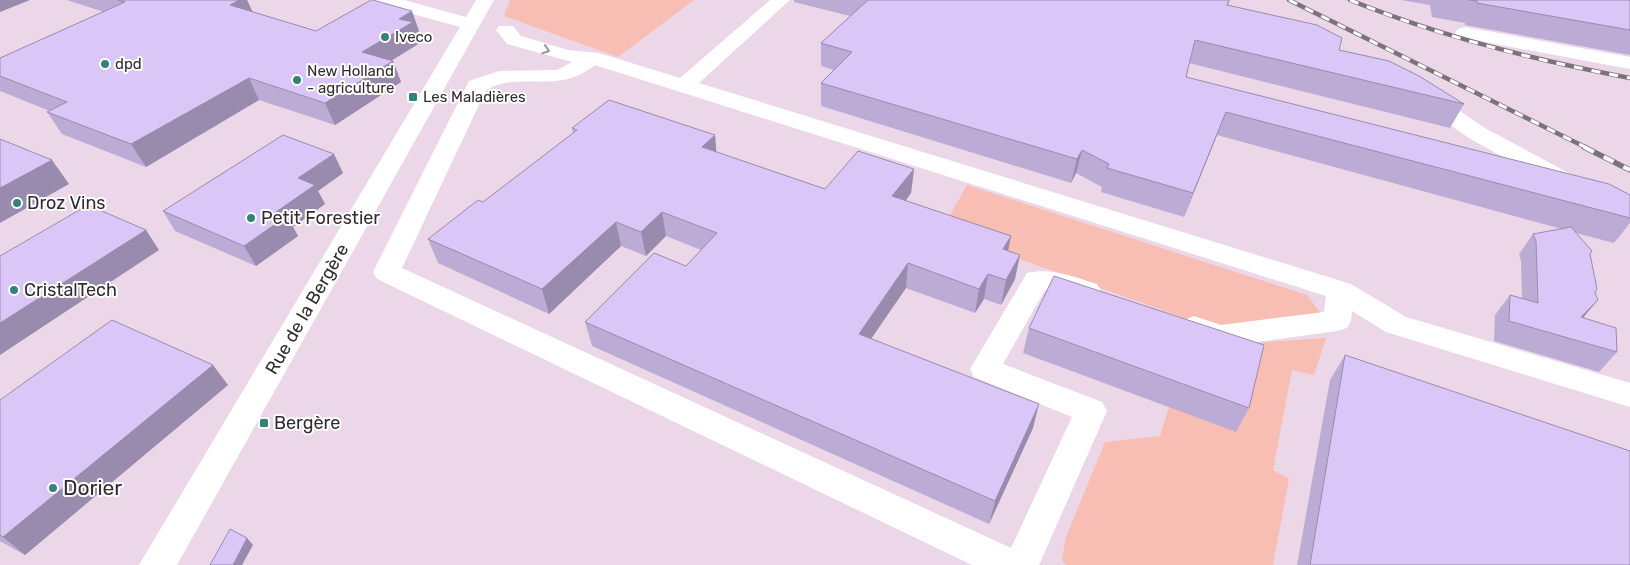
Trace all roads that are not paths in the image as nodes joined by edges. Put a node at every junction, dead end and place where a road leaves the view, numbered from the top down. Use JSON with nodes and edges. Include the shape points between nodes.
{"nodes":[{"id":1,"x":383,"y":0,"type":"edge"},
{"id":2,"x":781,"y":0,"type":"edge"},
{"id":3,"x":476,"y":15,"type":"edge"},
{"id":4,"x":1465,"y":33,"type":"dead end"},
{"id":5,"x":592,"y":57,"type":"junction"},
{"id":6,"x":1630,"y":63,"type":"edge"},
{"id":7,"x":684,"y":86,"type":"junction"},
{"id":8,"x":1407,"y":88,"type":"edge"},
{"id":9,"x":1630,"y":217,"type":"edge"},
{"id":10,"x":1341,"y":291,"type":"junction"},
{"id":11,"x":1117,"y":301,"type":"edge"},
{"id":12,"x":1164,"y":317,"type":"edge"},
{"id":13,"x":1630,"y":395,"type":"edge"},
{"id":14,"x":157,"y":565,"type":"edge"},
{"id":15,"x":1009,"y":565,"type":"edge"},
{"id":16,"x":1021,"y":565,"type":"edge"}],
"edges":[{"from":1,"to":3,"type":"street"},
{"from":2,"to":7,"type":"street"},
{"from":3,"to":5,"type":"street","via":[[506,30],[514,40],[566,56]]},
{"from":3,"to":14,"type":"street","name":"Rue de la Bergère"},
{"from":4,"to":6,"type":"street"},
{"from":5,"to":7,"type":"street"},
{"from":5,"to":15,"type":"street","via":[[570,72],[543,78],[512,75],[489,78],[477,86],[387,272]]},
{"from":7,"to":10,"type":"street"},
{"from":8,"to":9,"type":"street","via":[[1485,138]]},
{"from":10,"to":12,"type":"street","via":[[1337,321],[1220,336]]},
{"from":10,"to":13,"type":"street","via":[[1396,325]]},
{"from":11,"to":16,"type":"street","via":[[1061,283],[1037,280],[985,369],[1091,411]]}]}
